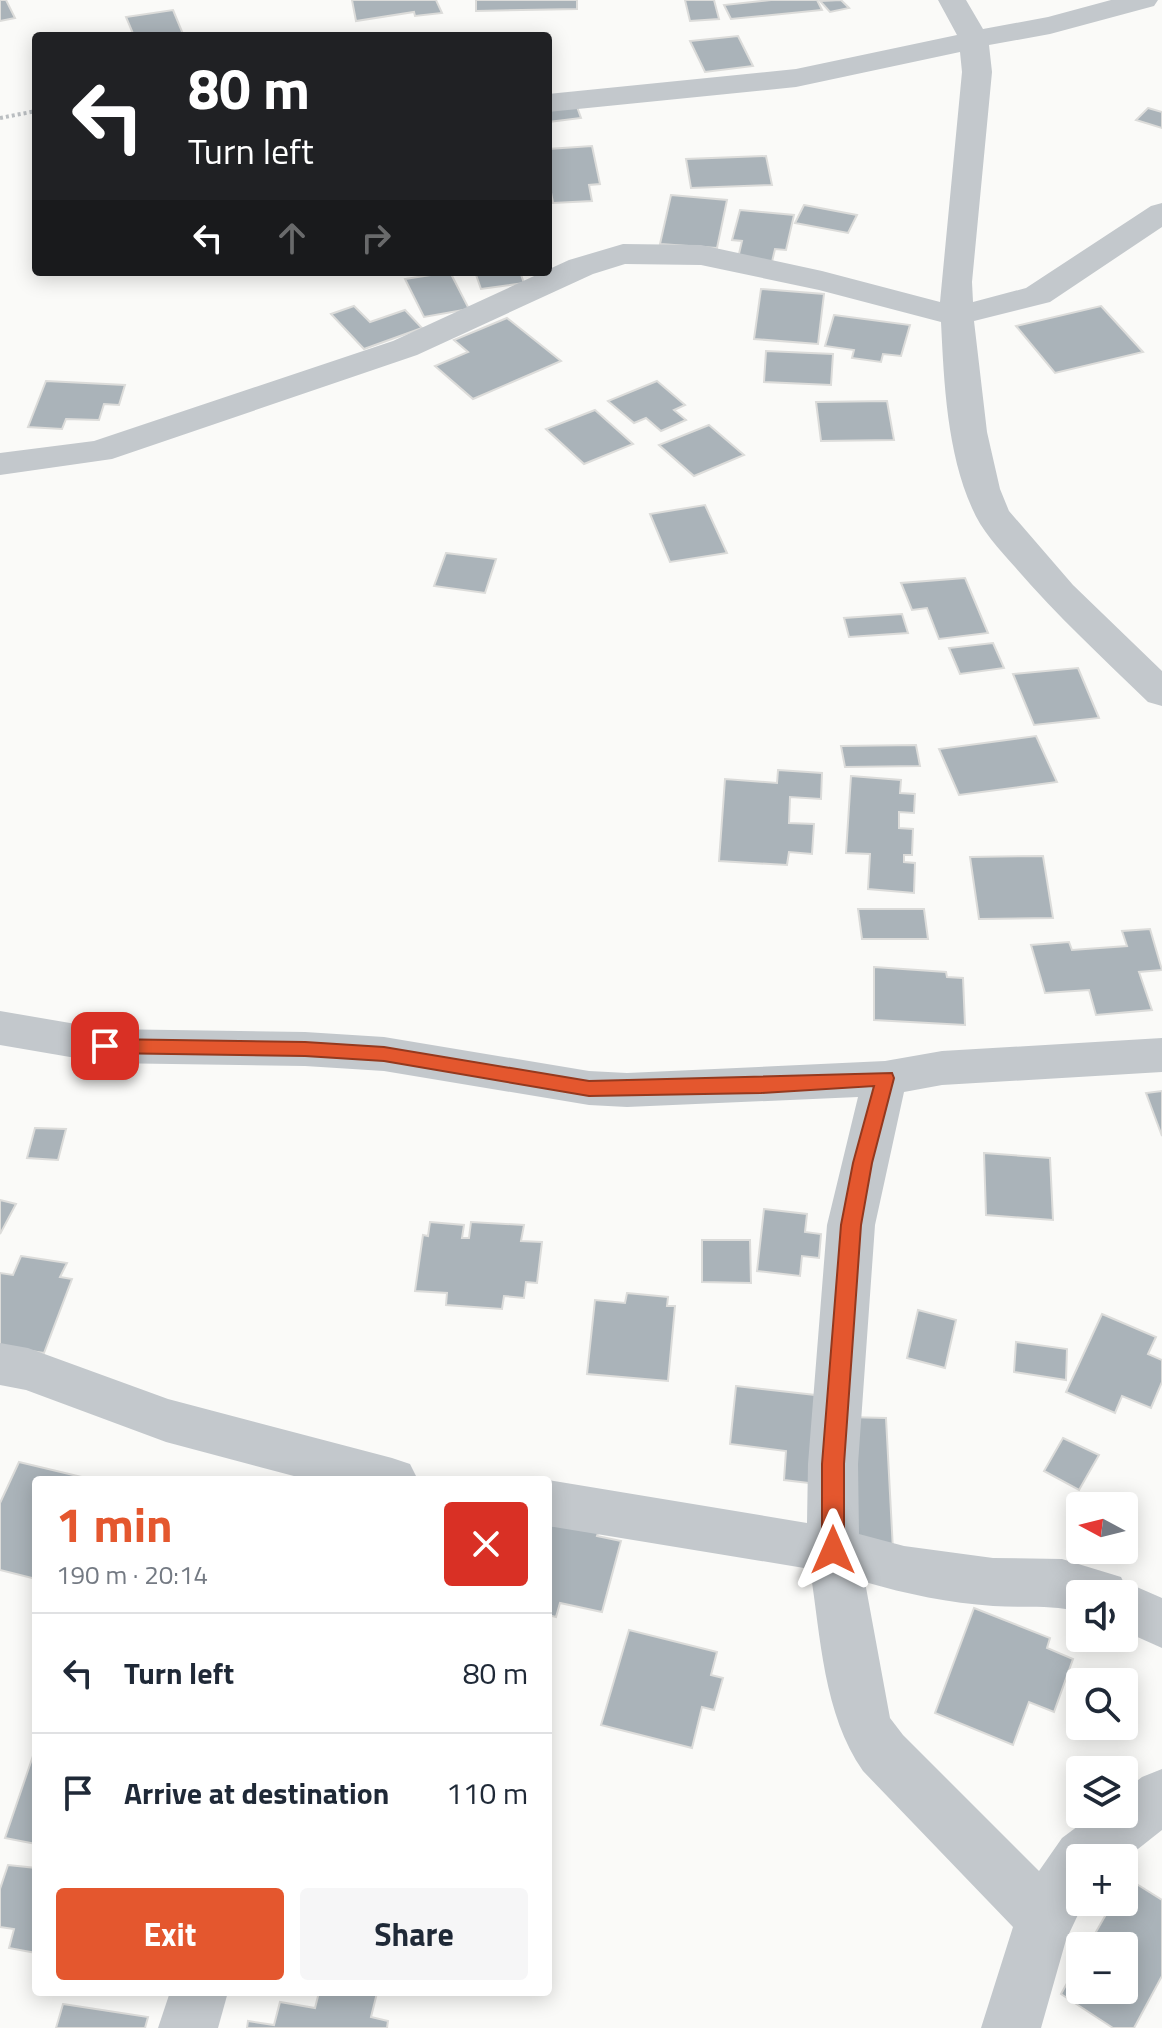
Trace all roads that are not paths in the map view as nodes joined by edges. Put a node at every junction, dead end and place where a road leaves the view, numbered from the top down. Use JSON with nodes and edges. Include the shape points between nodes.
{"nodes":[{"id":1,"x":952,"y":0,"type":"edge"},
{"id":2,"x":1144,"y":0,"type":"edge"},
{"id":3,"x":974,"y":39,"type":"junction"},
{"id":4,"x":552,"y":103,"type":"edge"},
{"id":5,"x":1155,"y":223,"type":"edge"},
{"id":6,"x":956,"y":316,"type":"junction"},
{"id":7,"x":0,"y":464,"type":"edge"},
{"id":8,"x":1162,"y":693,"type":"edge"},
{"id":9,"x":0,"y":1028,"type":"edge"},
{"id":10,"x":1162,"y":1055,"type":"edge"},
{"id":11,"x":885,"y":1078,"type":"junction"},
{"id":12,"x":0,"y":1364,"type":"edge"},
{"id":13,"x":372,"y":1476,"type":"edge"},
{"id":14,"x":552,"y":1504,"type":"edge"},
{"id":15,"x":833,"y":1550,"type":"junction"},
{"id":16,"x":1066,"y":1584,"type":"edge"},
{"id":17,"x":1138,"y":1612,"type":"edge"},
{"id":18,"x":1162,"y":1624,"type":"edge"},
{"id":19,"x":1162,"y":1796,"type":"edge"},
{"id":20,"x":1100,"y":1844,"type":"edge"},
{"id":21,"x":1066,"y":1875,"type":"edge"},
{"id":22,"x":1045,"y":1918,"type":"junction"},
{"id":23,"x":198,"y":1996,"type":"edge"},
{"id":24,"x":188,"y":2028,"type":"edge"},
{"id":25,"x":1011,"y":2028,"type":"edge"}],
"edges":[{"from":1,"to":3,"type":"street"},
{"from":2,"to":3,"type":"street"},
{"from":3,"to":4,"type":"street","via":[[796,78]]},
{"from":3,"to":6,"type":"street","via":[[977,72]]},
{"from":5,"to":6,"type":"street","via":[[1038,295]]},
{"from":6,"to":7,"type":"street","via":[[701,255],[623,254],[581,267],[391,353],[99,451]]},
{"from":6,"to":8,"type":"street","via":[[970,433],[991,511],[1056,591]]},
{"from":9,"to":11,"type":"street","via":[[105,1046],[384,1054],[589,1088]]},
{"from":10,"to":11,"type":"street","via":[[942,1068]]},
{"from":11,"to":15,"type":"street","via":[[851,1225],[833,1464]]},
{"from":12,"to":13,"type":"street","via":[[28,1369],[166,1420]]},
{"from":14,"to":15,"type":"street"},
{"from":15,"to":16,"type":"street","via":[[904,1570],[993,1582]]},
{"from":15,"to":22,"type":"street","via":[[860,1711],[871,1736]]},
{"from":17,"to":18,"type":"street"},
{"from":19,"to":20,"type":"street"},
{"from":21,"to":22,"type":"street"},
{"from":22,"to":25,"type":"street"},
{"from":23,"to":24,"type":"street"}]}
